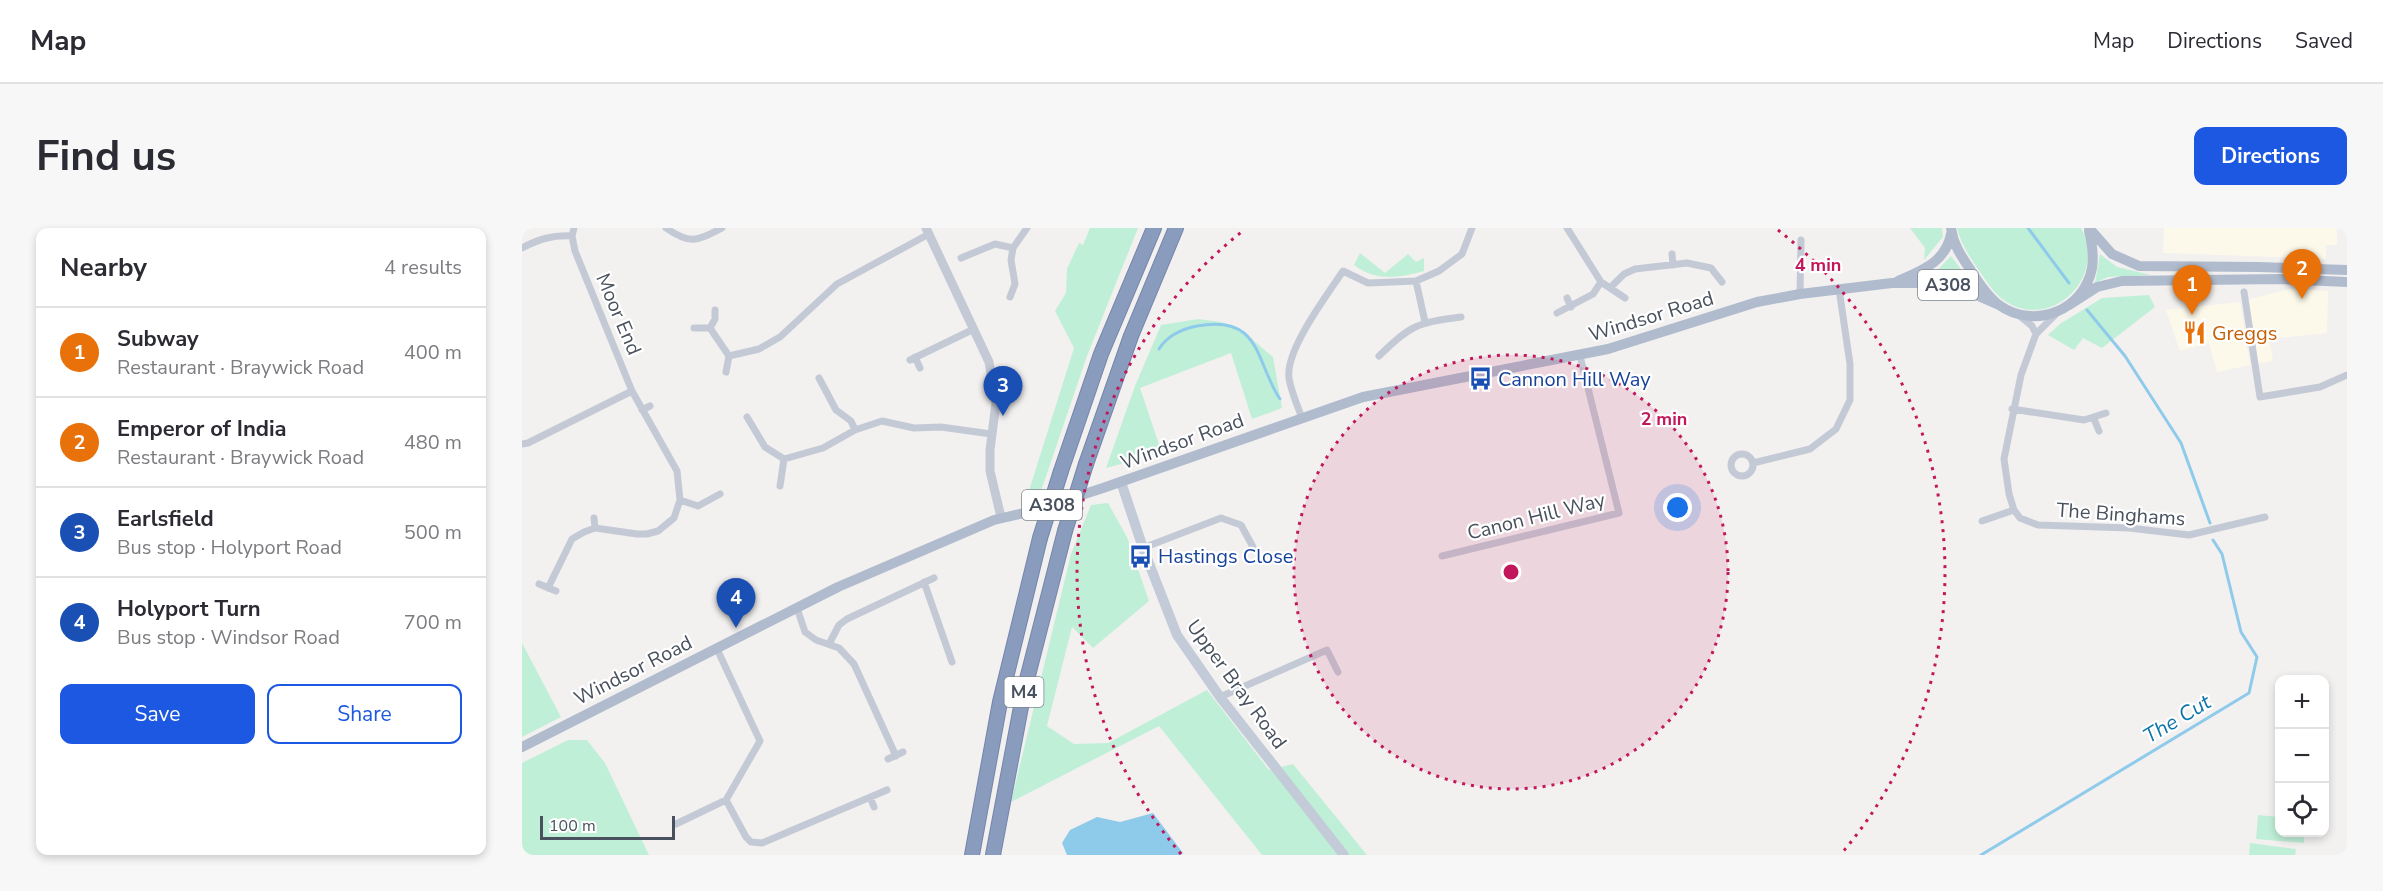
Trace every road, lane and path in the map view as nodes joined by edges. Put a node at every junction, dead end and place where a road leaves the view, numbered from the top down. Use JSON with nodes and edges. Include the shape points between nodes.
{"nodes":[{"id":1,"x":666,"y":228,"type":"edge"},
{"id":2,"x":722,"y":228,"type":"edge"},
{"id":3,"x":1027,"y":228,"type":"edge"},
{"id":4,"x":1154,"y":228,"type":"edge"},
{"id":5,"x":1176,"y":228,"type":"edge"},
{"id":6,"x":1472,"y":228,"type":"edge"},
{"id":7,"x":1567,"y":228,"type":"edge"},
{"id":8,"x":2089,"y":228,"type":"edge"},
{"id":9,"x":1951,"y":230,"type":"edge"},
{"id":10,"x":928,"y":231,"type":"edge"},
{"id":11,"x":573,"y":232,"type":"edge"},
{"id":12,"x":1801,"y":240,"type":"dead end"},
{"id":13,"x":522,"y":248,"type":"edge"},
{"id":14,"x":1013,"y":248,"type":"junction"},
{"id":15,"x":1672,"y":254,"type":"dead end"},
{"id":16,"x":961,"y":258,"type":"dead end"},
{"id":17,"x":1673,"y":264,"type":"junction"},
{"id":18,"x":2346,"y":269,"type":"edge"},
{"id":19,"x":1416,"y":281,"type":"junction"},
{"id":20,"x":1601,"y":282,"type":"junction"},
{"id":21,"x":1722,"y":282,"type":"dead end"},
{"id":22,"x":2347,"y":282,"type":"edge"},
{"id":23,"x":1892,"y":284,"type":"junction"},
{"id":24,"x":1610,"y":288,"type":"junction"},
{"id":25,"x":1839,"y":289,"type":"junction"},
{"id":26,"x":2244,"y":292,"type":"dead end"},
{"id":27,"x":1800,"y":294,"type":"junction"},
{"id":28,"x":1010,"y":297,"type":"dead end"},
{"id":29,"x":1567,"y":298,"type":"dead end"},
{"id":30,"x":1625,"y":298,"type":"dead end"},
{"id":31,"x":1999,"y":305,"type":"junction"},
{"id":32,"x":1571,"y":307,"type":"junction"},
{"id":33,"x":2066,"y":307,"type":"junction"},
{"id":34,"x":715,"y":310,"type":"dead end"},
{"id":35,"x":1557,"y":313,"type":"dead end"},
{"id":36,"x":2016,"y":313,"type":"junction"},
{"id":37,"x":1461,"y":317,"type":"dead end"},
{"id":38,"x":1425,"y":322,"type":"junction"},
{"id":39,"x":694,"y":328,"type":"dead end"},
{"id":40,"x":710,"y":328,"type":"junction"},
{"id":41,"x":974,"y":329,"type":"junction"},
{"id":42,"x":2036,"y":334,"type":"junction"},
{"id":43,"x":729,"y":356,"type":"junction"},
{"id":44,"x":1379,"y":356,"type":"dead end"},
{"id":45,"x":1580,"y":356,"type":"junction"},
{"id":46,"x":920,"y":368,"type":"dead end"},
{"id":47,"x":726,"y":372,"type":"dead end"},
{"id":48,"x":2347,"y":375,"type":"edge"},
{"id":49,"x":819,"y":378,"type":"dead end"},
{"id":50,"x":632,"y":391,"type":"junction"},
{"id":51,"x":650,"y":406,"type":"dead end"},
{"id":52,"x":2012,"y":409,"type":"junction"},
{"id":53,"x":642,"y":410,"type":"junction"},
{"id":54,"x":2106,"y":413,"type":"dead end"},
{"id":55,"x":747,"y":417,"type":"dead end"},
{"id":56,"x":1302,"y":418,"type":"junction"},
{"id":57,"x":2094,"y":419,"type":"junction"},
{"id":58,"x":855,"y":430,"type":"junction"},
{"id":59,"x":2098,"y":431,"type":"dead end"},
{"id":60,"x":991,"y":435,"type":"junction"},
{"id":61,"x":522,"y":444,"type":"edge"},
{"id":62,"x":784,"y":459,"type":"junction"},
{"id":63,"x":1752,"y":463,"type":"dead end"},
{"id":64,"x":1121,"y":482,"type":"junction"},
{"id":65,"x":780,"y":486,"type":"dead end"},
{"id":66,"x":720,"y":494,"type":"dead end"},
{"id":67,"x":680,"y":500,"type":"junction"},
{"id":68,"x":2014,"y":510,"type":"junction"},
{"id":69,"x":1001,"y":517,"type":"junction"},
{"id":70,"x":2265,"y":517,"type":"dead end"},
{"id":71,"x":594,"y":519,"type":"dead end"},
{"id":72,"x":1982,"y":521,"type":"dead end"},
{"id":73,"x":595,"y":528,"type":"junction"},
{"id":74,"x":1253,"y":547,"type":"dead end"},
{"id":75,"x":1143,"y":548,"type":"junction"},
{"id":76,"x":1442,"y":556,"type":"dead end"},
{"id":77,"x":934,"y":578,"type":"dead end"},
{"id":78,"x":924,"y":582,"type":"junction"},
{"id":79,"x":539,"y":584,"type":"dead end"},
{"id":80,"x":548,"y":588,"type":"junction"},
{"id":81,"x":556,"y":591,"type":"dead end"},
{"id":82,"x":797,"y":608,"type":"junction"},
{"id":83,"x":829,"y":644,"type":"junction"},
{"id":84,"x":956,"y":647,"type":"dead end"},
{"id":85,"x":717,"y":649,"type":"junction"},
{"id":86,"x":948,"y":649,"type":"junction"},
{"id":87,"x":952,"y":662,"type":"dead end"},
{"id":88,"x":1338,"y":672,"type":"dead end"},
{"id":89,"x":1220,"y":697,"type":"junction"},
{"id":90,"x":522,"y":747,"type":"edge"},
{"id":91,"x":888,"y":759,"type":"dead end"},
{"id":92,"x":887,"y":790,"type":"dead end"},
{"id":93,"x":870,"y":797,"type":"junction"},
{"id":94,"x":726,"y":800,"type":"junction"},
{"id":95,"x":874,"y":807,"type":"dead end"},
{"id":96,"x":676,"y":824,"type":"dead end"},
{"id":97,"x":972,"y":855,"type":"edge"},
{"id":98,"x":993,"y":855,"type":"edge"},
{"id":99,"x":1344,"y":855,"type":"edge"}],
"edges":[{"from":1,"to":2,"type":"street","via":[[684,239],[706,237]]},
{"from":3,"to":14,"type":"street"},
{"from":4,"to":97,"type":"highway","number":"M4","bridge":true,"via":[[1101,354],[1040,538],[1000,702]]},
{"from":5,"to":98,"type":"highway","number":"M4","bridge":true,"via":[[1131,336],[1065,531],[1026,682]]},
{"from":6,"to":19,"type":"street","via":[[1462,254],[1439,271]]},
{"from":7,"to":20,"type":"street"},
{"from":8,"to":18,"type":"main road","via":[[2112,254],[2139,266]]},
{"from":8,"to":33,"type":"main road","via":[[2092,269],[2087,284]]},
{"from":9,"to":23,"type":"main road","name":"Windsor Road","number":"A308","via":[[1945,251],[1936,261]]},
{"from":9,"to":31,"type":"main road","via":[[1962,257]]},
{"from":10,"to":41,"type":"street"},
{"from":10,"to":43,"type":"street","via":[[837,284],[780,337],[759,349]]},
{"from":11,"to":13,"type":"street","via":[[540,239]]},
{"from":11,"to":50,"type":"street","name":"Moor End","via":[[575,251]]},
{"from":12,"to":27,"type":"street"},
{"from":14,"to":16,"type":"street","via":[[995,244]]},
{"from":14,"to":28,"type":"street","via":[[1014,284]]},
{"from":15,"to":17,"type":"street"},
{"from":17,"to":21,"type":"street","via":[[1711,268]]},
{"from":17,"to":24,"type":"street","via":[[1635,269]]},
{"from":19,"to":38,"type":"street"},
{"from":19,"to":56,"type":"street","via":[[1368,283],[1343,271],[1295,349],[1288,376]]},
{"from":20,"to":24,"type":"street"},
{"from":20,"to":32,"type":"street","via":[[1593,294]]},
{"from":22,"to":33,"type":"main road","via":[[2122,281],[2097,287]]},
{"from":23,"to":25,"type":"main road","name":"Windsor Road","number":"A308"},
{"from":23,"to":31,"type":"main road","name":"Windsor Road","number":"A308","via":[[1949,285]]},
{"from":24,"to":30,"type":"street"},
{"from":25,"to":27,"type":"main road","name":"Windsor Road","number":"A308"},
{"from":25,"to":63,"type":"street","via":[[1850,364],[1850,400],[1836,429],[1810,450]]},
{"from":26,"to":48,"type":"street","via":[[2260,397],[2320,387]]},
{"from":27,"to":45,"type":"main road","name":"Windsor Road","number":"A308","via":[[1757,302],[1637,342]]},
{"from":29,"to":32,"type":"street"},
{"from":31,"to":36,"type":"main road","name":"Windsor Road"},
{"from":32,"to":35,"type":"street"},
{"from":33,"to":36,"type":"main road","via":[[2043,316]]},
{"from":33,"to":42,"type":"street"},
{"from":34,"to":40,"type":"street"},
{"from":36,"to":42,"type":"street"},
{"from":37,"to":38,"type":"street"},
{"from":38,"to":44,"type":"street","via":[[1404,332]]},
{"from":39,"to":40,"type":"street"},
{"from":40,"to":43,"type":"street"},
{"from":41,"to":46,"type":"street","via":[[913,358]]},
{"from":41,"to":60,"type":"street","via":[[989,362],[996,403]]},
{"from":42,"to":52,"type":"street"},
{"from":43,"to":47,"type":"street"},
{"from":45,"to":56,"type":"main road","name":"Windsor Road","number":"A308","via":[[1377,394]]},
{"from":45,"to":76,"type":"street","name":"Canon Hill Way","via":[[1619,513]]},
{"from":49,"to":58,"type":"street","via":[[836,410],[851,421]]},
{"from":50,"to":53,"type":"street","name":"Moor End"},
{"from":50,"to":61,"type":"street"},
{"from":51,"to":53,"type":"street"},
{"from":52,"to":57,"type":"street"},
{"from":52,"to":68,"type":"street","via":[[2004,459]]},
{"from":53,"to":67,"type":"street","name":"Moor End","via":[[677,471]]},
{"from":54,"to":57,"type":"street"},
{"from":55,"to":62,"type":"street","via":[[765,447]]},
{"from":56,"to":64,"type":"main road","name":"Windsor Road","number":"A308"},
{"from":57,"to":59,"type":"street"},
{"from":58,"to":60,"type":"street","via":[[882,422]]},
{"from":58,"to":62,"type":"street","via":[[823,447]]},
{"from":60,"to":69,"type":"street","via":[[990,471]]},
{"from":62,"to":65,"type":"street"},
{"from":64,"to":69,"type":"main road","name":"Windsor Road","number":"A308"},
{"from":64,"to":75,"type":"main road","name":"Upper Bray Road"},
{"from":66,"to":67,"type":"street","via":[[698,506]]},
{"from":67,"to":73,"type":"street","via":[[674,518],[658,531],[637,534]]},
{"from":68,"to":70,"type":"street","name":"The Binghams","via":[[2020,518],[2038,525],[2129,528],[2189,535]]},
{"from":68,"to":72,"type":"street"},
{"from":69,"to":82,"type":"main road","name":"Windsor Road","number":"A308"},
{"from":71,"to":73,"type":"street"},
{"from":73,"to":80,"type":"street","via":[[572,539]]},
{"from":74,"to":75,"type":"street","via":[[1240,525],[1221,518]]},
{"from":75,"to":89,"type":"main road","name":"Upper Bray Road","via":[[1177,635]]},
{"from":77,"to":78,"type":"street"},
{"from":78,"to":83,"type":"street","via":[[846,619]]},
{"from":78,"to":86,"type":"street"},
{"from":79,"to":80,"type":"street"},
{"from":80,"to":81,"type":"street"},
{"from":82,"to":83,"type":"street","via":[[805,632]]},
{"from":82,"to":85,"type":"main road","name":"Windsor Road","number":"A308"},
{"from":83,"to":91,"type":"street","via":[[839,648],[854,664],[900,754]]},
{"from":84,"to":86,"type":"street"},
{"from":85,"to":90,"type":"main road","name":"Windsor Road","number":"A308"},
{"from":85,"to":94,"type":"street","via":[[760,741]]},
{"from":86,"to":87,"type":"street"},
{"from":88,"to":89,"type":"street","via":[[1327,650]]},
{"from":89,"to":99,"type":"main road","name":"Upper Bray Road"},
{"from":92,"to":93,"type":"street"},
{"from":93,"to":94,"type":"street","via":[[762,843],[746,837]]},
{"from":93,"to":95,"type":"street"},
{"from":94,"to":96,"type":"street"}]}
